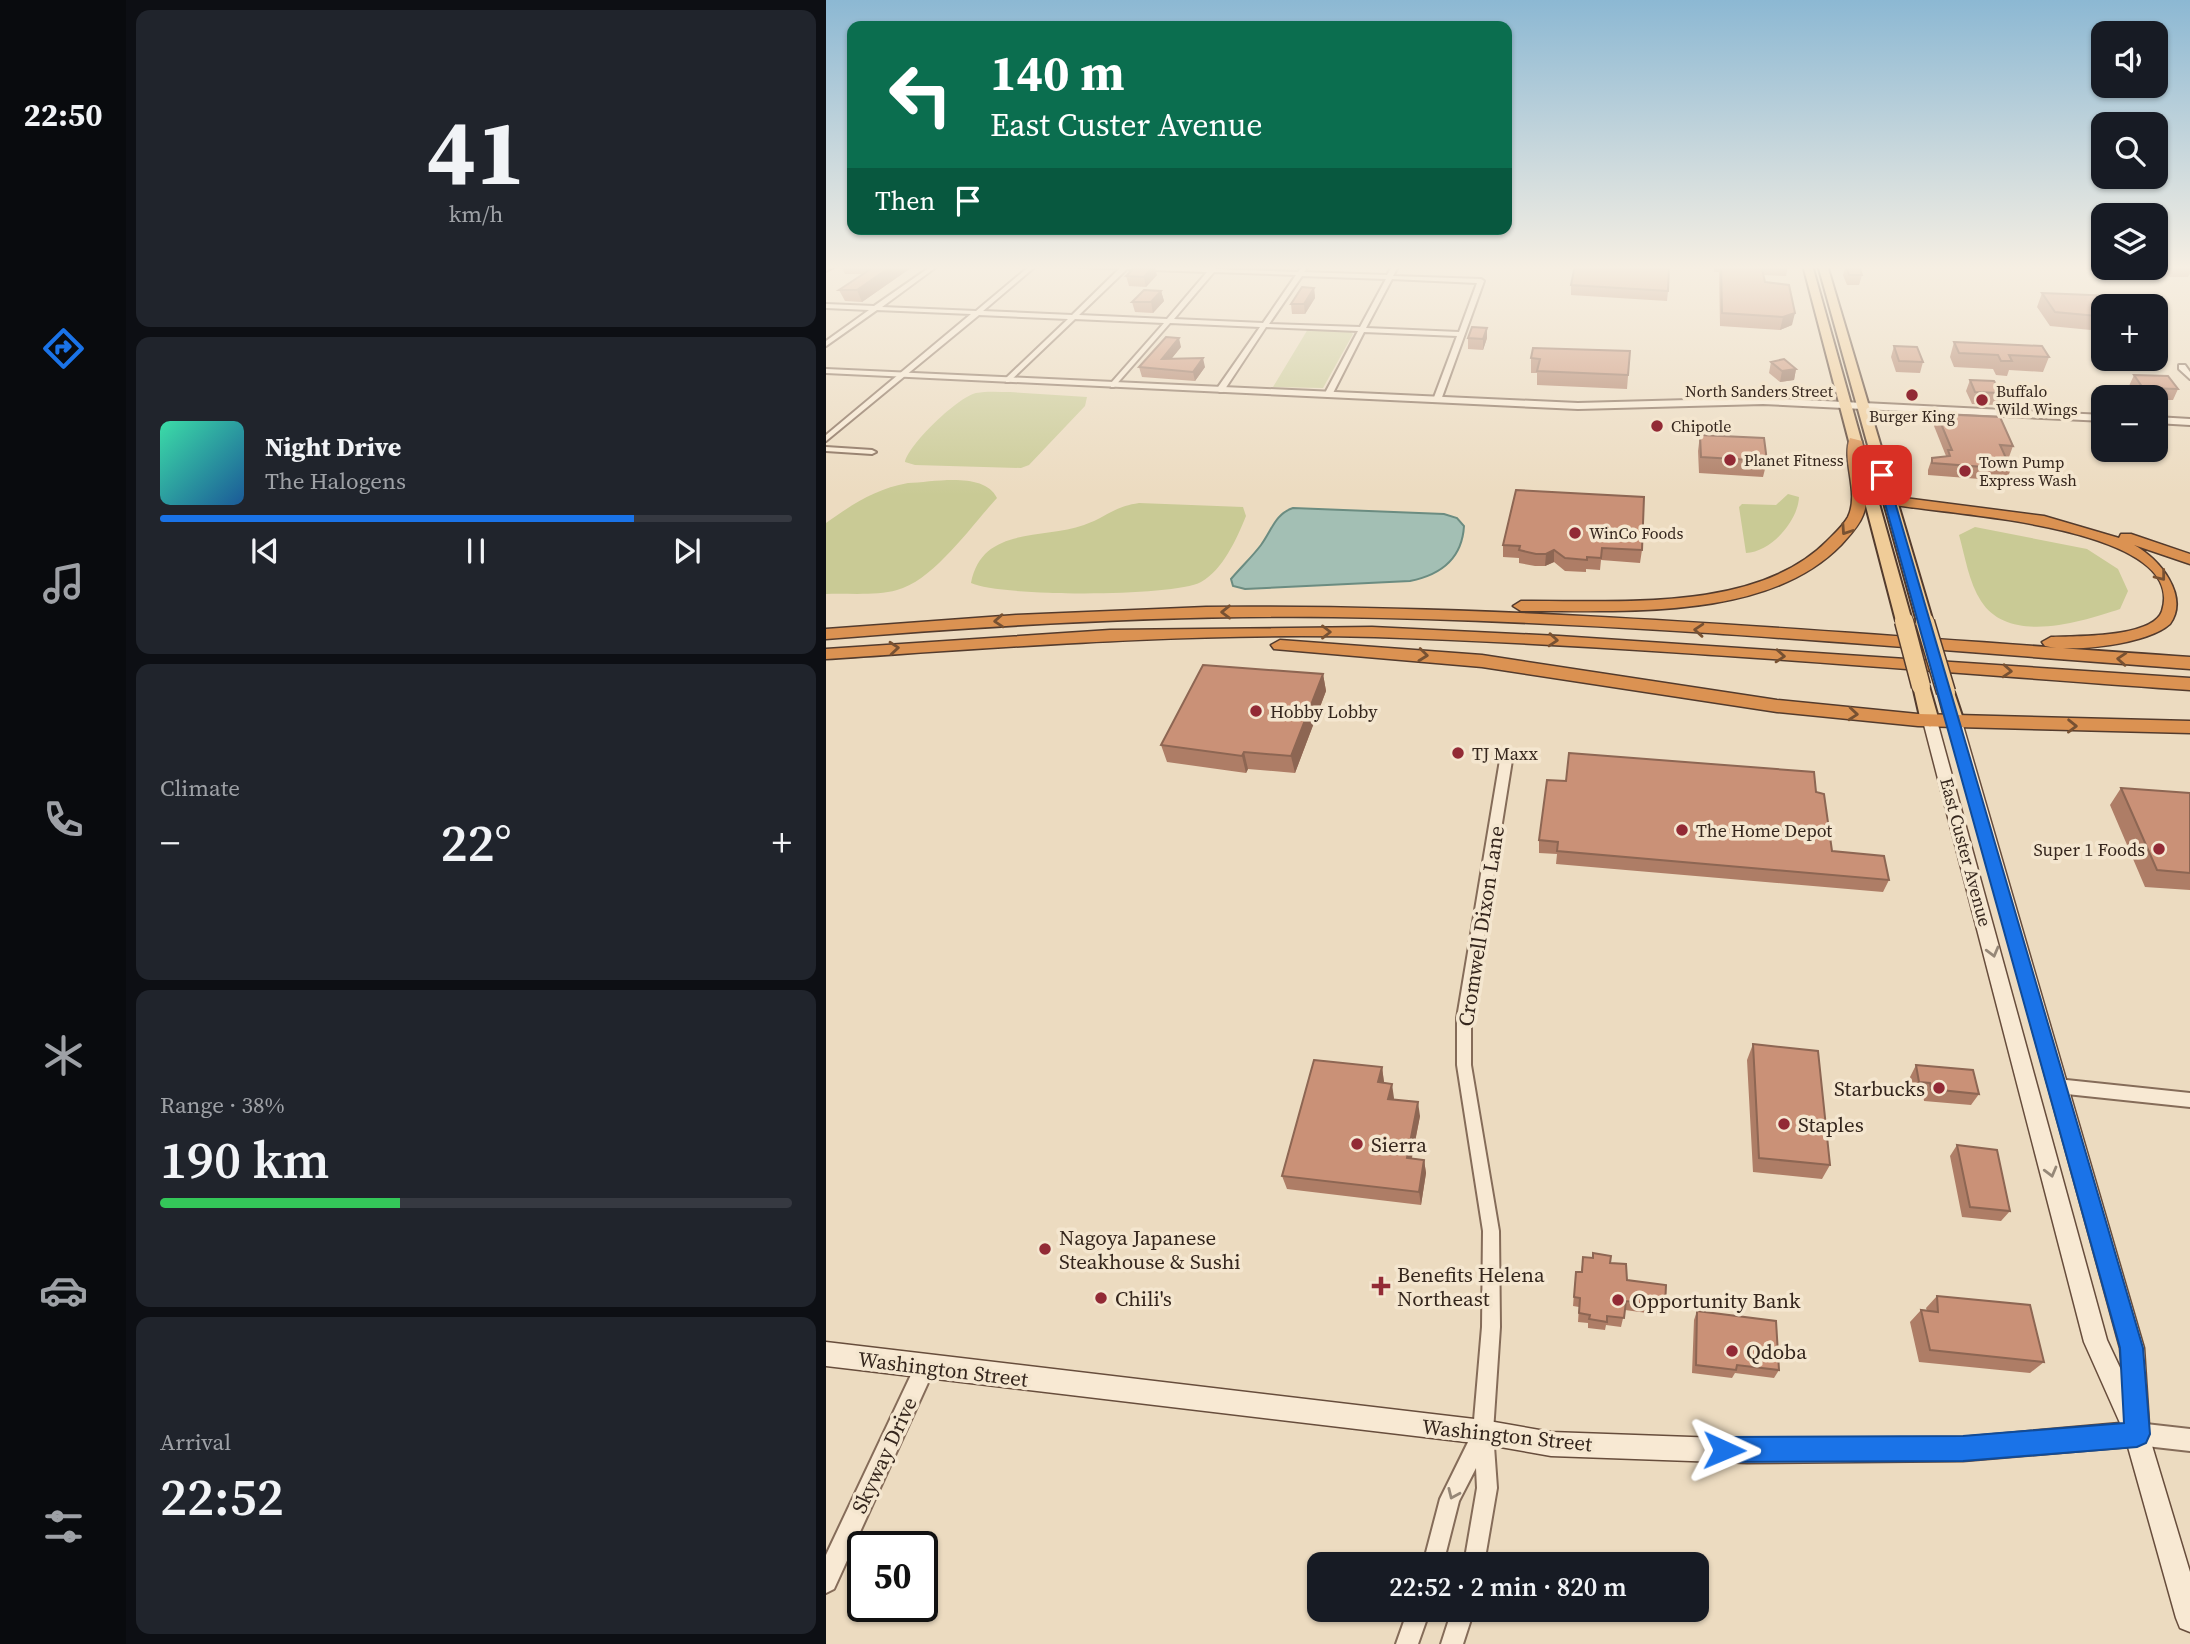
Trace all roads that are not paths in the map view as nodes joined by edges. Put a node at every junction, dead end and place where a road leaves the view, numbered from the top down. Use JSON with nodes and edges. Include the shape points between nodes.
{"nodes":[{"id":1,"x":942,"y":342,"type":"edge"},
{"id":2,"x":1048,"y":342,"type":"edge"},
{"id":3,"x":1151,"y":342,"type":"edge"},
{"id":4,"x":1253,"y":342,"type":"edge"},
{"id":5,"x":1357,"y":342,"type":"edge"},
{"id":6,"x":1459,"y":342,"type":"edge"},
{"id":7,"x":1828,"y":342,"type":"edge"},
{"id":8,"x":1844,"y":342,"type":"edge"},
{"id":9,"x":2182,"y":367,"type":"dead end"},
{"id":10,"x":826,"y":371,"type":"edge"},
{"id":11,"x":903,"y":374,"type":"junction"},
{"id":12,"x":2190,"y":377,"type":"edge"},
{"id":13,"x":1009,"y":380,"type":"junction"},
{"id":14,"x":1114,"y":385,"type":"junction"},
{"id":15,"x":1220,"y":390,"type":"junction"},
{"id":16,"x":1328,"y":395,"type":"junction"},
{"id":17,"x":1437,"y":400,"type":"junction"},
{"id":18,"x":1845,"y":405,"type":"junction"},
{"id":19,"x":1863,"y":406,"type":"junction"},
{"id":20,"x":2091,"y":417,"type":"edge"},
{"id":21,"x":2168,"y":421,"type":"edge"},
{"id":22,"x":2190,"y":422,"type":"edge"},
{"id":23,"x":826,"y":439,"type":"edge"},
{"id":24,"x":1855,"y":441,"type":"junction"},
{"id":25,"x":826,"y":449,"type":"edge"},
{"id":26,"x":872,"y":452,"type":"dead end"},
{"id":27,"x":1870,"y":496,"type":"junction"},
{"id":28,"x":1888,"y":497,"type":"junction"},
{"id":29,"x":2190,"y":558,"type":"edge"},
{"id":30,"x":1294,"y":612,"type":"junction"},
{"id":31,"x":1925,"y":622,"type":"joint"},
{"id":32,"x":826,"y":633,"type":"edge"},
{"id":33,"x":1110,"y":635,"type":"junction"},
{"id":34,"x":1847,"y":640,"type":"junction"},
{"id":35,"x":826,"y":654,"type":"edge"},
{"id":36,"x":2190,"y":663,"type":"edge"},
{"id":37,"x":2190,"y":684,"type":"edge"},
{"id":38,"x":1930,"y":721,"type":"junction"},
{"id":39,"x":1955,"y":722,"type":"junction"},
{"id":40,"x":2190,"y":727,"type":"edge"},
{"id":41,"x":1507,"y":754,"type":"dead end"},
{"id":42,"x":2057,"y":1086,"type":"junction"},
{"id":43,"x":2190,"y":1100,"type":"edge"},
{"id":44,"x":826,"y":1354,"type":"edge"},
{"id":45,"x":925,"y":1367,"type":"junction"},
{"id":46,"x":1483,"y":1432,"type":"junction"},
{"id":47,"x":2137,"y":1434,"type":"junction"},
{"id":48,"x":2190,"y":1440,"type":"edge"},
{"id":49,"x":1436,"y":1552,"type":"edge"},
{"id":50,"x":1476,"y":1552,"type":"edge"},
{"id":51,"x":826,"y":1581,"type":"edge"},
{"id":52,"x":2190,"y":1618,"type":"edge"},
{"id":53,"x":1415,"y":1622,"type":"edge"},
{"id":54,"x":1459,"y":1622,"type":"edge"},
{"id":55,"x":1407,"y":1644,"type":"edge"},
{"id":56,"x":1452,"y":1644,"type":"edge"}],
"edges":[{"from":1,"to":11,"type":"street"},
{"from":2,"to":13,"type":"street"},
{"from":3,"to":14,"type":"street"},
{"from":4,"to":15,"type":"street"},
{"from":5,"to":16,"type":"street"},
{"from":6,"to":17,"type":"street"},
{"from":7,"to":18,"type":"main road","name":"East Custer Avenue"},
{"from":8,"to":19,"type":"main road","name":"East Custer Avenue"},
{"from":9,"to":12,"type":"street"},
{"from":10,"to":11,"type":"street","name":"North Sanders Street"},
{"from":11,"to":13,"type":"street","name":"North Sanders Street"},
{"from":11,"to":23,"type":"street"},
{"from":13,"to":14,"type":"street","name":"North Sanders Street"},
{"from":14,"to":15,"type":"street","name":"North Sanders Street"},
{"from":15,"to":16,"type":"street","name":"North Sanders Street"},
{"from":16,"to":17,"type":"street","name":"North Sanders Street"},
{"from":17,"to":18,"type":"street","name":"North Sanders Street","via":[[1613,407],[1737,401]]},
{"from":18,"to":19,"type":"street","name":"North Sanders Street"},
{"from":18,"to":24,"type":"main road","name":"East Custer Avenue"},
{"from":19,"to":20,"type":"street","name":"North Sanders Street"},
{"from":19,"to":28,"type":"main road","name":"East Custer Avenue"},
{"from":21,"to":22,"type":"street"},
{"from":24,"to":27,"type":"main road","name":"East Custer Avenue"},
{"from":24,"to":30,"type":"highway","one_way":true,"via":[[1856,515],[1827,553],[1802,570],[1761,586],[1680,602]]},
{"from":25,"to":26,"type":"street"},
{"from":27,"to":28,"type":"highway"},
{"from":27,"to":38,"type":"main road","name":"East Custer Avenue","bridge":true},
{"from":28,"to":29,"type":"highway","via":[[1963,501],[2056,517]]},
{"from":28,"to":31,"type":"main road","name":"East Custer Avenue"},
{"from":28,"to":34,"type":"highway","one_way":true,"via":[[1993,511],[2095,534],[2152,565],[2172,592],[2172,607],[2162,623],[2117,638],[2028,643]]},
{"from":30,"to":32,"type":"highway","one_way":true,"via":[[1075,617]]},
{"from":34,"to":30,"type":"highway","one_way":true,"via":[[1487,617]]},
{"from":31,"to":39,"type":"main road","name":"East Custer Avenue","bridge":true},
{"from":35,"to":33,"type":"highway","one_way":true},
{"from":33,"to":37,"type":"highway","one_way":true,"via":[[1248,631],[1447,635]]},
{"from":33,"to":38,"type":"highway","one_way":true,"via":[[1433,656],[1764,704]]},
{"from":36,"to":34,"type":"highway","one_way":true},
{"from":38,"to":39,"type":"highway"},
{"from":38,"to":47,"type":"main road","name":"East Custer Avenue","one_way":true,"via":[[2096,1342]]},
{"from":39,"to":40,"type":"highway","one_way":true},
{"from":39,"to":42,"type":"main road","name":"East Custer Avenue"},
{"from":41,"to":46,"type":"street","name":"Cromwell Dixon Lane","via":[[1464,1018],[1464,1065],[1491,1231],[1491,1327]]},
{"from":42,"to":43,"type":"street"},
{"from":42,"to":47,"type":"main road","name":"East Custer Avenue","via":[[2132,1348]]},
{"from":44,"to":45,"type":"main road","name":"Washington Street"},
{"from":45,"to":46,"type":"main road","name":"Washington Street"},
{"from":45,"to":51,"type":"street","name":"Skyway Drive"},
{"from":46,"to":47,"type":"main road","name":"Washington Street","via":[[1551,1444],[1747,1451],[1963,1449]]},
{"from":46,"to":49,"type":"street","name":"Cromwell Dixon Lane","one_way":true,"via":[[1450,1499]]},
{"from":46,"to":50,"type":"street","name":"Cromwell Dixon Lane","via":[[1487,1488]]},
{"from":47,"to":48,"type":"street","name":"Washington Street"},
{"from":47,"to":52,"type":"main road","name":"East Custer Avenue"},
{"from":53,"to":55,"type":"street"},
{"from":54,"to":56,"type":"street"}]}
